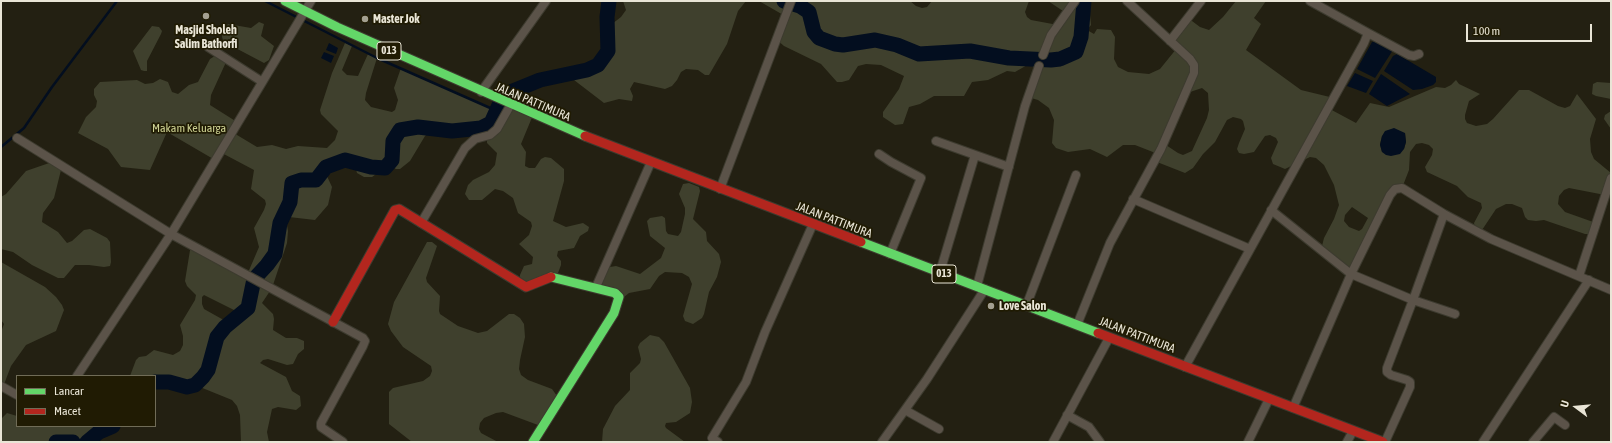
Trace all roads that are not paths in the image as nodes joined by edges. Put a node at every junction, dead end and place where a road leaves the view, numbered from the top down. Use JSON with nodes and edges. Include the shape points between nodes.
{"nodes":[{"id":1,"x":285,"y":1,"type":"edge"},
{"id":2,"x":311,"y":1,"type":"edge"},
{"id":3,"x":546,"y":1,"type":"edge"},
{"id":4,"x":791,"y":1,"type":"edge"},
{"id":5,"x":1075,"y":1,"type":"edge"},
{"id":6,"x":1127,"y":1,"type":"edge"},
{"id":7,"x":1201,"y":1,"type":"edge"},
{"id":8,"x":1310,"y":1,"type":"edge"},
{"id":9,"x":304,"y":14,"type":"junction"},
{"id":10,"x":1368,"y":33,"type":"junction"},
{"id":11,"x":1170,"y":42,"type":"junction"},
{"id":12,"x":208,"y":47,"type":"dead end"},
{"id":13,"x":1419,"y":54,"type":"dead end"},
{"id":14,"x":1043,"y":55,"type":"dead end"},
{"id":15,"x":1039,"y":66,"type":"dead end"},
{"id":16,"x":261,"y":81,"type":"junction"},
{"id":17,"x":481,"y":92,"type":"junction"},
{"id":18,"x":508,"y":104,"type":"junction"},
{"id":19,"x":17,"y":138,"type":"dead end"},
{"id":20,"x":936,"y":141,"type":"dead end"},
{"id":21,"x":879,"y":154,"type":"dead end"},
{"id":22,"x":975,"y":155,"type":"junction"},
{"id":23,"x":651,"y":162,"type":"junction"},
{"id":24,"x":1009,"y":168,"type":"junction"},
{"id":25,"x":1076,"y":175,"type":"dead end"},
{"id":26,"x":1611,"y":178,"type":"edge"},
{"id":27,"x":720,"y":189,"type":"junction"},
{"id":28,"x":1133,"y":200,"type":"junction"},
{"id":29,"x":1271,"y":210,"type":"junction"},
{"id":30,"x":1444,"y":214,"type":"junction"},
{"id":31,"x":421,"y":223,"type":"junction"},
{"id":32,"x":813,"y":224,"type":"junction"},
{"id":33,"x":171,"y":234,"type":"junction"},
{"id":34,"x":1250,"y":249,"type":"junction"},
{"id":35,"x":890,"y":254,"type":"junction"},
{"id":36,"x":940,"y":272,"type":"junction"},
{"id":37,"x":1351,"y":274,"type":"junction"},
{"id":38,"x":1579,"y":276,"type":"junction"},
{"id":39,"x":1589,"y":280,"type":"junction"},
{"id":40,"x":596,"y":287,"type":"junction"},
{"id":41,"x":981,"y":288,"type":"junction"},
{"id":42,"x":1611,"y":290,"type":"edge"},
{"id":43,"x":1414,"y":300,"type":"junction"},
{"id":44,"x":1027,"y":304,"type":"junction"},
{"id":45,"x":1455,"y":314,"type":"dead end"},
{"id":46,"x":333,"y":322,"type":"junction"},
{"id":47,"x":1078,"y":325,"type":"junction"},
{"id":48,"x":1108,"y":338,"type":"junction"},
{"id":49,"x":1185,"y":367,"type":"junction"},
{"id":50,"x":78,"y":375,"type":"edge"},
{"id":51,"x":1,"y":386,"type":"edge"},
{"id":52,"x":16,"y":394,"type":"edge"},
{"id":53,"x":1269,"y":399,"type":"junction"},
{"id":54,"x":1292,"y":408,"type":"junction"},
{"id":55,"x":905,"y":410,"type":"junction"},
{"id":56,"x":1067,"y":415,"type":"junction"},
{"id":57,"x":1565,"y":425,"type":"dead end"},
{"id":58,"x":939,"y":429,"type":"dead end"},
{"id":59,"x":1353,"y":431,"type":"junction"},
{"id":60,"x":713,"y":441,"type":"edge"},
{"id":61,"x":343,"y":442,"type":"edge"},
{"id":62,"x":533,"y":442,"type":"edge"},
{"id":63,"x":882,"y":442,"type":"edge"},
{"id":64,"x":1053,"y":442,"type":"edge"},
{"id":65,"x":1100,"y":442,"type":"edge"},
{"id":66,"x":1248,"y":442,"type":"edge"},
{"id":67,"x":1347,"y":442,"type":"edge"},
{"id":68,"x":1384,"y":442,"type":"edge"},
{"id":69,"x":1483,"y":442,"type":"edge"},
{"id":70,"x":1533,"y":442,"type":"edge"}],
"edges":[{"from":1,"to":9,"type":"main road","name":"JALAN PATTIMURA","number":"013"},
{"from":2,"to":9,"type":"street"},
{"from":3,"to":17,"type":"street"},
{"from":4,"to":27,"type":"street"},
{"from":5,"to":14,"type":"street","via":[[1051,35]]},
{"from":6,"to":11,"type":"street"},
{"from":7,"to":11,"type":"street"},
{"from":8,"to":10,"type":"street"},
{"from":9,"to":16,"type":"street"},
{"from":9,"to":17,"type":"main road","name":"JALAN PATTIMURA","number":"013"},
{"from":10,"to":13,"type":"street","via":[[1409,55]]},
{"from":10,"to":29,"type":"street"},
{"from":11,"to":28,"type":"street","via":[[1194,65],[1194,73],[1163,144]]},
{"from":12,"to":16,"type":"street"},
{"from":15,"to":24,"type":"street","via":[[1025,106]]},
{"from":16,"to":33,"type":"street"},
{"from":17,"to":18,"type":"main road","name":"JALAN PATTIMURA","number":"013"},
{"from":18,"to":23,"type":"main road","name":"JALAN PATTIMURA","number":"013"},
{"from":18,"to":31,"type":"street","via":[[497,129],[475,139],[465,148]]},
{"from":19,"to":33,"type":"street"},
{"from":20,"to":22,"type":"street"},
{"from":21,"to":35,"type":"street","via":[[921,178]]},
{"from":22,"to":24,"type":"street"},
{"from":22,"to":36,"type":"street"},
{"from":23,"to":27,"type":"main road","name":"JALAN PATTIMURA","number":"013"},
{"from":23,"to":40,"type":"street"},
{"from":24,"to":41,"type":"street"},
{"from":25,"to":44,"type":"street"},
{"from":26,"to":38,"type":"street"},
{"from":27,"to":32,"type":"main road","name":"JALAN PATTIMURA","number":"013"},
{"from":28,"to":34,"type":"street"},
{"from":28,"to":47,"type":"street","via":[[1110,243]]},
{"from":29,"to":34,"type":"street"},
{"from":29,"to":37,"type":"street"},
{"from":30,"to":37,"type":"street","via":[[1402,188],[1395,189]]},
{"from":30,"to":38,"type":"street","via":[[1491,239]]},
{"from":30,"to":43,"type":"street"},
{"from":31,"to":40,"type":"main road","via":[[526,287],[550,277]]},
{"from":31,"to":46,"type":"main road","via":[[399,209],[395,210]]},
{"from":32,"to":35,"type":"main road","name":"JALAN PATTIMURA","number":"013"},
{"from":32,"to":60,"type":"street","via":[[762,338],[746,382]]},
{"from":33,"to":46,"type":"street"},
{"from":33,"to":50,"type":"street"},
{"from":34,"to":49,"type":"street"},
{"from":35,"to":36,"type":"main road","name":"JALAN PATTIMURA","number":"013"},
{"from":36,"to":41,"type":"main road","name":"JALAN PATTIMURA","number":"013"},
{"from":37,"to":43,"type":"street"},
{"from":37,"to":54,"type":"street"},
{"from":38,"to":39,"type":"street"},
{"from":39,"to":42,"type":"street"},
{"from":39,"to":69,"type":"street"},
{"from":40,"to":62,"type":"main road","via":[[615,293],[619,297],[618,305]]},
{"from":41,"to":44,"type":"main road","name":"JALAN PATTIMURA","number":"013"},
{"from":41,"to":55,"type":"street"},
{"from":43,"to":45,"type":"street"},
{"from":43,"to":68,"type":"street","via":[[1387,368],[1391,375],[1410,382],[1410,387]]},
{"from":44,"to":47,"type":"main road","name":"JALAN PATTIMURA","number":"013"},
{"from":46,"to":61,"type":"street","via":[[365,341],[321,423],[321,427]]},
{"from":47,"to":48,"type":"main road","name":"JALAN PATTIMURA","number":"013"},
{"from":48,"to":49,"type":"main road","name":"JALAN PATTIMURA","number":"013"},
{"from":48,"to":56,"type":"street"},
{"from":49,"to":53,"type":"main road","name":"JALAN PATTIMURA","number":"013"},
{"from":51,"to":52,"type":"street"},
{"from":53,"to":54,"type":"main road","name":"JALAN PATTIMURA","number":"013"},
{"from":53,"to":66,"type":"street"},
{"from":54,"to":59,"type":"main road","name":"JALAN PATTIMURA","number":"013"},
{"from":55,"to":58,"type":"street"},
{"from":55,"to":63,"type":"street"},
{"from":56,"to":64,"type":"street"},
{"from":56,"to":65,"type":"street","via":[[1089,427]]},
{"from":57,"to":70,"type":"street","via":[[1554,417]]},
{"from":59,"to":67,"type":"street"},
{"from":59,"to":68,"type":"main road","name":"JALAN PATTIMURA","number":"013"}]}
